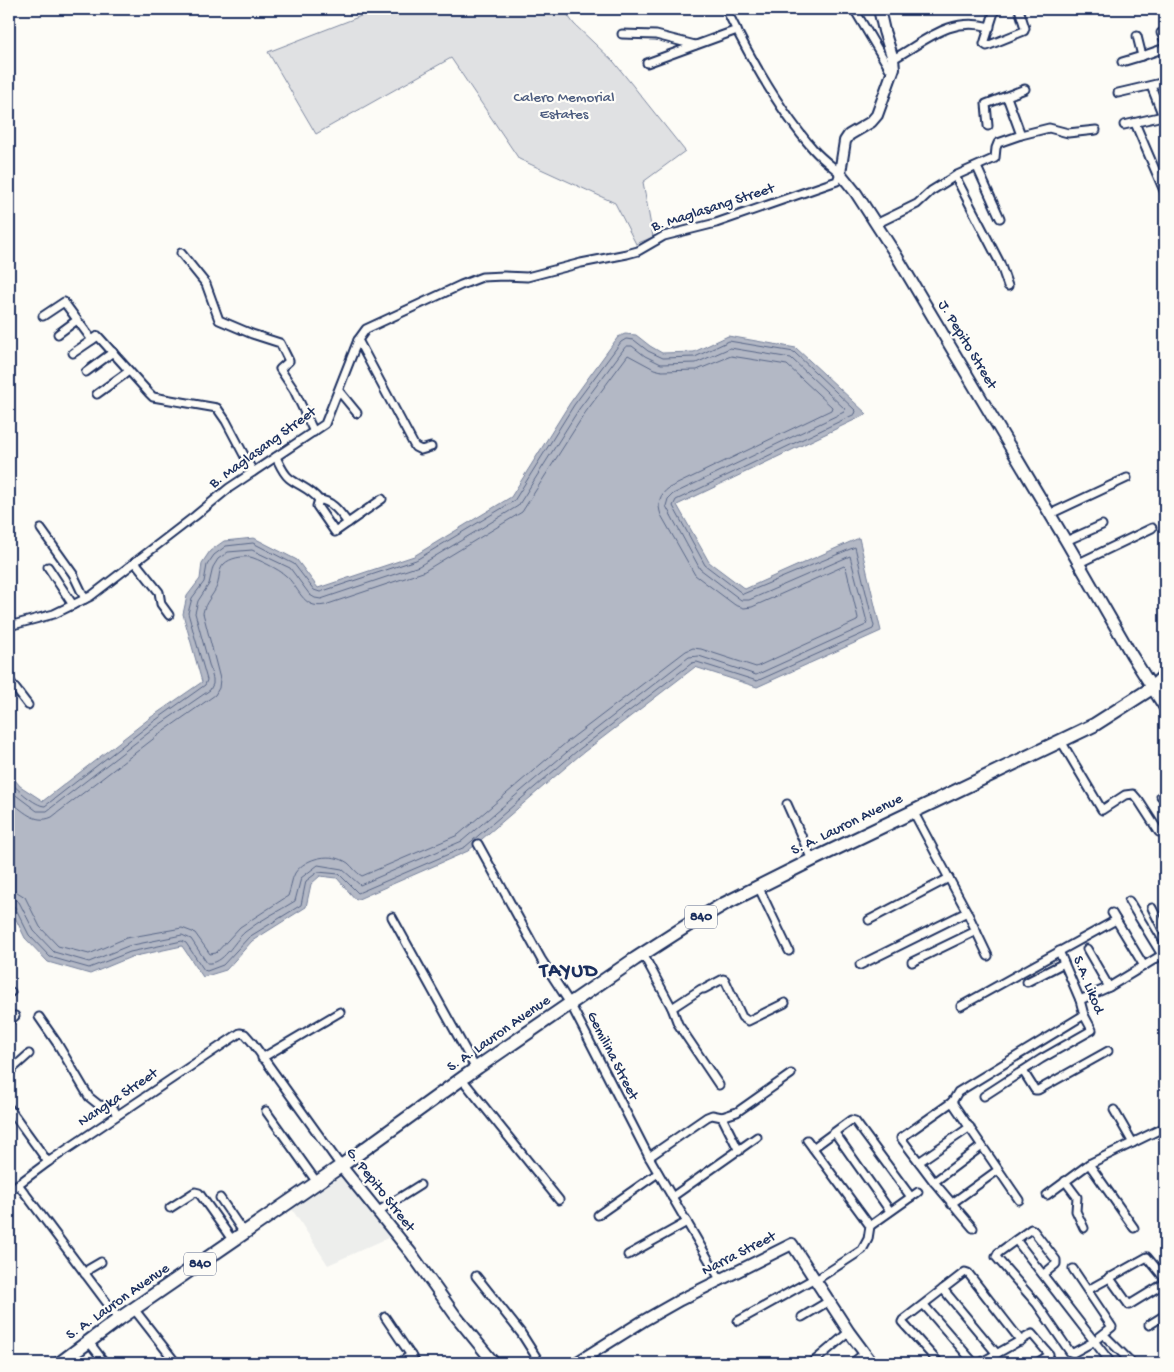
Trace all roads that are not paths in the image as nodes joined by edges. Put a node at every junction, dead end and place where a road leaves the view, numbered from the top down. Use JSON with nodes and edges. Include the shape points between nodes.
{"nodes":[{"id":1,"x":726,"y":9,"type":"edge"},
{"id":2,"x":854,"y":9,"type":"edge"},
{"id":3,"x":879,"y":9,"type":"edge"},
{"id":4,"x":995,"y":9,"type":"edge"},
{"id":5,"x":1019,"y":9,"type":"edge"},
{"id":6,"x":990,"y":27,"type":"junction"},
{"id":7,"x":737,"y":30,"type":"junction"},
{"id":8,"x":1160,"y":32,"type":"dead end"},
{"id":9,"x":622,"y":34,"type":"dead end"},
{"id":10,"x":1138,"y":36,"type":"dead end"},
{"id":11,"x":1165,"y":41,"type":"edge"},
{"id":12,"x":695,"y":45,"type":"junction"},
{"id":13,"x":1165,"y":48,"type":"edge"},
{"id":14,"x":1142,"y":56,"type":"junction"},
{"id":15,"x":893,"y":59,"type":"junction"},
{"id":16,"x":1122,"y":62,"type":"dead end"},
{"id":17,"x":647,"y":63,"type":"dead end"},
{"id":18,"x":893,"y":71,"type":"junction"},
{"id":19,"x":1165,"y":82,"type":"edge"},
{"id":20,"x":1151,"y":86,"type":"junction"},
{"id":21,"x":1025,"y":89,"type":"dead end"},
{"id":22,"x":1118,"y":93,"type":"dead end"},
{"id":23,"x":1007,"y":97,"type":"junction"},
{"id":24,"x":1164,"y":118,"type":"edge"},
{"id":25,"x":1135,"y":123,"type":"junction"},
{"id":26,"x":1124,"y":125,"type":"dead end"},
{"id":27,"x":988,"y":126,"type":"dead end"},
{"id":28,"x":1096,"y":130,"type":"dead end"},
{"id":29,"x":1021,"y":134,"type":"junction"},
{"id":30,"x":977,"y":167,"type":"junction"},
{"id":31,"x":840,"y":173,"type":"junction"},
{"id":32,"x":956,"y":176,"type":"junction"},
{"id":33,"x":1162,"y":178,"type":"edge"},
{"id":34,"x":1165,"y":193,"type":"edge"},
{"id":35,"x":1000,"y":218,"type":"dead end"},
{"id":36,"x":876,"y":224,"type":"junction"},
{"id":37,"x":182,"y":253,"type":"dead end"},
{"id":38,"x":1008,"y":286,"type":"dead end"},
{"id":39,"x":43,"y":316,"type":"dead end"},
{"id":40,"x":76,"y":320,"type":"junction"},
{"id":41,"x":58,"y":334,"type":"dead end"},
{"id":42,"x":92,"y":340,"type":"junction"},
{"id":43,"x":358,"y":340,"type":"junction"},
{"id":44,"x":73,"y":352,"type":"dead end"},
{"id":45,"x":113,"y":352,"type":"junction"},
{"id":46,"x":129,"y":371,"type":"junction"},
{"id":47,"x":86,"y":372,"type":"dead end"},
{"id":48,"x":339,"y":390,"type":"junction"},
{"id":49,"x":97,"y":394,"type":"dead end"},
{"id":50,"x":357,"y":413,"type":"dead end"},
{"id":51,"x":314,"y":432,"type":"junction"},
{"id":52,"x":431,"y":447,"type":"dead end"},
{"id":53,"x":276,"y":458,"type":"junction"},
{"id":54,"x":253,"y":472,"type":"junction"},
{"id":55,"x":1127,"y":478,"type":"dead end"},
{"id":56,"x":382,"y":499,"type":"dead end"},
{"id":57,"x":319,"y":500,"type":"junction"},
{"id":58,"x":1050,"y":514,"type":"junction"},
{"id":59,"x":348,"y":523,"type":"junction"},
{"id":60,"x":1102,"y":526,"type":"dead end"},
{"id":61,"x":1152,"y":528,"type":"dead end"},
{"id":62,"x":41,"y":529,"type":"dead end"},
{"id":63,"x":1066,"y":541,"type":"junction"},
{"id":64,"x":135,"y":562,"type":"junction"},
{"id":65,"x":1079,"y":563,"type":"junction"},
{"id":66,"x":48,"y":567,"type":"dead end"},
{"id":67,"x":85,"y":599,"type":"junction"},
{"id":68,"x":73,"y":605,"type":"junction"},
{"id":69,"x":169,"y":615,"type":"dead end"},
{"id":70,"x":9,"y":626,"type":"edge"},
{"id":71,"x":1165,"y":675,"type":"edge"},
{"id":72,"x":9,"y":680,"type":"edge"},
{"id":73,"x":1152,"y":688,"type":"junction"},
{"id":74,"x":28,"y":705,"type":"dead end"},
{"id":75,"x":1165,"y":708,"type":"edge"},
{"id":76,"x":1061,"y":741,"type":"junction"},
{"id":77,"x":787,"y":804,"type":"dead end"},
{"id":78,"x":913,"y":811,"type":"junction"},
{"id":79,"x":1159,"y":832,"type":"dead end"},
{"id":80,"x":478,"y":844,"type":"dead end"},
{"id":81,"x":812,"y":860,"type":"junction"},
{"id":82,"x":949,"y":878,"type":"junction"},
{"id":83,"x":758,"y":886,"type":"junction"},
{"id":84,"x":1129,"y":900,"type":"dead end"},
{"id":85,"x":1152,"y":908,"type":"dead end"},
{"id":86,"x":967,"y":912,"type":"junction"},
{"id":87,"x":392,"y":917,"type":"dead end"},
{"id":88,"x":869,"y":920,"type":"dead end"},
{"id":89,"x":976,"y":931,"type":"junction"},
{"id":90,"x":1165,"y":934,"type":"edge"},
{"id":91,"x":1087,"y":949,"type":"dead end"},
{"id":92,"x":789,"y":951,"type":"dead end"},
{"id":93,"x":1059,"y":951,"type":"junction"},
{"id":94,"x":643,"y":954,"type":"junction"},
{"id":95,"x":1164,"y":954,"type":"edge"},
{"id":96,"x":988,"y":956,"type":"dead end"},
{"id":97,"x":912,"y":962,"type":"dead end"},
{"id":98,"x":1064,"y":963,"type":"junction"},
{"id":99,"x":860,"y":965,"type":"dead end"},
{"id":100,"x":1144,"y":966,"type":"junction"},
{"id":101,"x":1027,"y":982,"type":"dead end"},
{"id":102,"x":1109,"y":987,"type":"junction"},
{"id":103,"x":1080,"y":1000,"type":"junction"},
{"id":104,"x":785,"y":1003,"type":"dead end"},
{"id":105,"x":570,"y":1004,"type":"junction"},
{"id":106,"x":961,"y":1006,"type":"dead end"},
{"id":107,"x":672,"y":1008,"type":"junction"},
{"id":108,"x":340,"y":1012,"type":"dead end"},
{"id":109,"x":1084,"y":1015,"type":"junction"},
{"id":110,"x":39,"y":1017,"type":"dead end"},
{"id":111,"x":245,"y":1034,"type":"joint"},
{"id":112,"x":1108,"y":1051,"type":"dead end"},
{"id":113,"x":29,"y":1054,"type":"dead end"},
{"id":114,"x":262,"y":1058,"type":"junction"},
{"id":115,"x":476,"y":1069,"type":"junction"},
{"id":116,"x":1023,"y":1071,"type":"junction"},
{"id":117,"x":9,"y":1072,"type":"edge"},
{"id":118,"x":791,"y":1074,"type":"dead end"},
{"id":119,"x":462,"y":1079,"type":"junction"},
{"id":120,"x":719,"y":1085,"type":"dead end"},
{"id":121,"x":984,"y":1096,"type":"dead end"},
{"id":122,"x":952,"y":1102,"type":"junction"},
{"id":123,"x":9,"y":1108,"type":"edge"},
{"id":124,"x":1114,"y":1110,"type":"dead end"},
{"id":125,"x":266,"y":1112,"type":"dead end"},
{"id":126,"x":117,"y":1115,"type":"junction"},
{"id":127,"x":722,"y":1118,"type":"junction"},
{"id":128,"x":970,"y":1127,"type":"junction"},
{"id":129,"x":1165,"y":1127,"type":"edge"},
{"id":130,"x":835,"y":1133,"type":"junction"},
{"id":131,"x":757,"y":1137,"type":"dead end"},
{"id":132,"x":807,"y":1140,"type":"dead end"},
{"id":133,"x":1133,"y":1143,"type":"junction"},
{"id":134,"x":982,"y":1146,"type":"junction"},
{"id":135,"x":813,"y":1148,"type":"junction"},
{"id":136,"x":739,"y":1151,"type":"junction"},
{"id":137,"x":649,"y":1157,"type":"junction"},
{"id":138,"x":48,"y":1162,"type":"junction"},
{"id":139,"x":919,"y":1162,"type":"junction"},
{"id":140,"x":1089,"y":1164,"type":"junction"},
{"id":141,"x":340,"y":1166,"type":"junction"},
{"id":142,"x":998,"y":1170,"type":"junction"},
{"id":143,"x":658,"y":1173,"type":"junction"},
{"id":144,"x":1065,"y":1180,"type":"junction"},
{"id":145,"x":316,"y":1181,"type":"junction"},
{"id":146,"x":934,"y":1182,"type":"junction"},
{"id":147,"x":18,"y":1184,"type":"junction"},
{"id":148,"x":420,"y":1185,"type":"dead end"},
{"id":149,"x":9,"y":1191,"type":"edge"},
{"id":150,"x":918,"y":1192,"type":"dead end"},
{"id":151,"x":1047,"y":1195,"type":"dead end"},
{"id":152,"x":672,"y":1197,"type":"junction"},
{"id":153,"x":911,"y":1197,"type":"junction"},
{"id":154,"x":220,"y":1198,"type":"dead end"},
{"id":155,"x":559,"y":1200,"type":"dead end"},
{"id":156,"x":1019,"y":1200,"type":"dead end"},
{"id":157,"x":951,"y":1204,"type":"junction"},
{"id":158,"x":170,"y":1208,"type":"dead end"},
{"id":159,"x":890,"y":1210,"type":"junction"},
{"id":160,"x":377,"y":1212,"type":"junction"},
{"id":161,"x":598,"y":1215,"type":"dead end"},
{"id":162,"x":687,"y":1222,"type":"junction"},
{"id":163,"x":870,"y":1226,"type":"junction"},
{"id":164,"x":973,"y":1228,"type":"dead end"},
{"id":165,"x":1084,"y":1228,"type":"dead end"},
{"id":166,"x":1134,"y":1228,"type":"dead end"},
{"id":167,"x":244,"y":1233,"type":"junction"},
{"id":168,"x":1016,"y":1240,"type":"junction"},
{"id":169,"x":233,"y":1241,"type":"junction"},
{"id":170,"x":628,"y":1255,"type":"dead end"},
{"id":171,"x":101,"y":1262,"type":"dead end"},
{"id":172,"x":1073,"y":1269,"type":"dead end"},
{"id":173,"x":85,"y":1274,"type":"junction"},
{"id":174,"x":1044,"y":1274,"type":"junction"},
{"id":175,"x":476,"y":1276,"type":"dead end"},
{"id":176,"x":1109,"y":1277,"type":"junction"},
{"id":177,"x":816,"y":1279,"type":"junction"},
{"id":178,"x":721,"y":1281,"type":"junction"},
{"id":179,"x":1165,"y":1281,"type":"edge"},
{"id":180,"x":943,"y":1289,"type":"junction"},
{"id":181,"x":1088,"y":1290,"type":"junction"},
{"id":182,"x":829,"y":1301,"type":"junction"},
{"id":183,"x":924,"y":1305,"type":"junction"},
{"id":184,"x":134,"y":1309,"type":"junction"},
{"id":185,"x":1165,"y":1315,"type":"edge"},
{"id":186,"x":385,"y":1317,"type":"dead end"},
{"id":187,"x":802,"y":1317,"type":"dead end"},
{"id":188,"x":119,"y":1319,"type":"junction"},
{"id":189,"x":738,"y":1321,"type":"dead end"},
{"id":190,"x":1149,"y":1326,"type":"dead end"},
{"id":191,"x":849,"y":1332,"type":"junction"},
{"id":192,"x":1104,"y":1335,"type":"junction"},
{"id":193,"x":1021,"y":1341,"type":"junction"},
{"id":194,"x":89,"y":1342,"type":"junction"},
{"id":195,"x":1093,"y":1342,"type":"junction"},
{"id":196,"x":865,"y":1353,"type":"junction"},
{"id":197,"x":998,"y":1354,"type":"junction"},
{"id":198,"x":411,"y":1355,"type":"junction"},
{"id":199,"x":60,"y":1363,"type":"edge"},
{"id":200,"x":105,"y":1363,"type":"edge"},
{"id":201,"x":176,"y":1363,"type":"edge"},
{"id":202,"x":399,"y":1363,"type":"edge"},
{"id":203,"x":416,"y":1363,"type":"edge"},
{"id":204,"x":494,"y":1363,"type":"edge"},
{"id":205,"x":540,"y":1363,"type":"edge"},
{"id":206,"x":576,"y":1363,"type":"edge"},
{"id":207,"x":812,"y":1363,"type":"edge"},
{"id":208,"x":852,"y":1363,"type":"edge"},
{"id":209,"x":872,"y":1363,"type":"edge"},
{"id":210,"x":939,"y":1363,"type":"edge"},
{"id":211,"x":974,"y":1363,"type":"edge"},
{"id":212,"x":980,"y":1363,"type":"edge"},
{"id":213,"x":1037,"y":1363,"type":"edge"},
{"id":214,"x":1110,"y":1363,"type":"edge"},
{"id":215,"x":1132,"y":1363,"type":"edge"}],
"edges":[{"from":1,"to":7,"type":"street","name":"J. Pepito Street"},
{"from":2,"to":18,"type":"street","via":[[888,68]]},
{"from":3,"to":15,"type":"street"},
{"from":4,"to":6,"type":"street"},
{"from":5,"to":6,"type":"street","via":[[1025,28],[1022,32],[987,46],[984,44]]},
{"from":6,"to":15,"type":"street","via":[[966,23],[948,28]]},
{"from":7,"to":12,"type":"street"},
{"from":7,"to":31,"type":"street","name":"J. Pepito Street","via":[[767,84],[800,133]]},
{"from":8,"to":11,"type":"street"},
{"from":9,"to":12,"type":"street","via":[[656,35]]},
{"from":10,"to":14,"type":"street"},
{"from":12,"to":17,"type":"street"},
{"from":13,"to":14,"type":"street"},
{"from":14,"to":16,"type":"street"},
{"from":15,"to":18,"type":"street"},
{"from":18,"to":31,"type":"street","via":[[877,115],[845,141]]},
{"from":19,"to":20,"type":"street"},
{"from":20,"to":22,"type":"street"},
{"from":20,"to":24,"type":"street"},
{"from":21,"to":23,"type":"street"},
{"from":23,"to":27,"type":"street","via":[[986,104]]},
{"from":23,"to":29,"type":"street"},
{"from":24,"to":25,"type":"street"},
{"from":25,"to":26,"type":"street"},
{"from":25,"to":33,"type":"street"},
{"from":28,"to":29,"type":"street","via":[[1068,133],[1049,128]]},
{"from":29,"to":30,"type":"street","via":[[998,143],[995,158]]},
{"from":30,"to":32,"type":"street"},
{"from":30,"to":35,"type":"street"},
{"from":31,"to":36,"type":"street","name":"J. Pepito Street"},
{"from":31,"to":43,"type":"street","name":"B. Maglasang Street","via":[[833,183],[716,224],[664,236],[638,251],[527,277],[482,277],[366,329]]},
{"from":32,"to":36,"type":"street","via":[[917,204]]},
{"from":32,"to":38,"type":"street","via":[[1000,263]]},
{"from":33,"to":34,"type":"street"},
{"from":36,"to":58,"type":"street","name":"J. Pepito Street"},
{"from":37,"to":51,"type":"street","via":[[206,284],[219,320],[280,342],[289,361],[280,369]]},
{"from":39,"to":40,"type":"street","via":[[64,302]]},
{"from":40,"to":41,"type":"street"},
{"from":40,"to":42,"type":"street"},
{"from":42,"to":44,"type":"street"},
{"from":42,"to":45,"type":"street","via":[[98,336]]},
{"from":43,"to":48,"type":"street","name":"B. Maglasang Street"},
{"from":43,"to":52,"type":"street","via":[[415,447],[421,450]]},
{"from":45,"to":46,"type":"street"},
{"from":45,"to":47,"type":"street"},
{"from":46,"to":49,"type":"street"},
{"from":46,"to":54,"type":"street","via":[[153,397],[219,410]]},
{"from":48,"to":50,"type":"street"},
{"from":48,"to":51,"type":"street","name":"B. Maglasang Street","via":[[326,422]]},
{"from":51,"to":53,"type":"street","name":"B. Maglasang Street"},
{"from":53,"to":54,"type":"street","name":"B. Maglasang Street"},
{"from":53,"to":57,"type":"street","via":[[287,478],[313,492]]},
{"from":54,"to":64,"type":"street","name":"B. Maglasang Street"},
{"from":55,"to":58,"type":"street"},
{"from":56,"to":59,"type":"street"},
{"from":57,"to":59,"type":"street","via":[[325,500],[334,507]]},
{"from":57,"to":59,"type":"street","via":[[317,506],[335,532]]},
{"from":58,"to":63,"type":"street","name":"J. Pepito Street"},
{"from":60,"to":63,"type":"street"},
{"from":61,"to":65,"type":"street"},
{"from":62,"to":67,"type":"street","via":[[73,574]]},
{"from":63,"to":65,"type":"street","name":"J. Pepito Street"},
{"from":64,"to":67,"type":"street","name":"B. Maglasang Street"},
{"from":64,"to":69,"type":"street","via":[[159,592],[161,604]]},
{"from":65,"to":73,"type":"street","name":"J. Pepito Street"},
{"from":66,"to":68,"type":"street"},
{"from":67,"to":68,"type":"street","name":"B. Maglasang Street"},
{"from":68,"to":70,"type":"street","name":"B. Maglasang Street","via":[[54,614]]},
{"from":71,"to":73,"type":"highway","name":"S. A. Lauron Avenue","number":"840"},
{"from":72,"to":74,"type":"street"},
{"from":73,"to":75,"type":"street","name":"J. Pepito Street"},
{"from":73,"to":76,"type":"highway","name":"S. A. Lauron Avenue","number":"840","via":[[1094,725]]},
{"from":76,"to":78,"type":"highway","name":"S. A. Lauron Avenue","number":"840"},
{"from":76,"to":79,"type":"street","via":[[1102,810],[1125,795],[1133,794]]},
{"from":77,"to":81,"type":"street"},
{"from":78,"to":81,"type":"highway","name":"S. A. Lauron Avenue","number":"840"},
{"from":78,"to":82,"type":"street"},
{"from":80,"to":105,"type":"street","name":"Gemilina Street"},
{"from":81,"to":83,"type":"highway","name":"S. A. Lauron Avenue","number":"840"},
{"from":82,"to":86,"type":"street"},
{"from":82,"to":88,"type":"street"},
{"from":83,"to":92,"type":"street"},
{"from":83,"to":94,"type":"highway","name":"S. A. Lauron Avenue","number":"840"},
{"from":84,"to":95,"type":"street"},
{"from":85,"to":90,"type":"street"},
{"from":86,"to":89,"type":"street"},
{"from":86,"to":99,"type":"street"},
{"from":87,"to":115,"type":"street"},
{"from":89,"to":96,"type":"street"},
{"from":89,"to":97,"type":"street"},
{"from":91,"to":102,"type":"street"},
{"from":93,"to":98,"type":"street","name":"S.A. Likod"},
{"from":93,"to":100,"type":"street","via":[[1114,917]]},
{"from":93,"to":106,"type":"street"},
{"from":94,"to":105,"type":"highway","name":"S. A. Lauron Avenue","number":"840"},
{"from":94,"to":107,"type":"street"},
{"from":95,"to":100,"type":"street"},
{"from":98,"to":101,"type":"street"},
{"from":98,"to":103,"type":"street","name":"S.A. Likod"},
{"from":100,"to":102,"type":"street"},
{"from":102,"to":103,"type":"street"},
{"from":103,"to":109,"type":"street","name":"S.A. Likod"},
{"from":104,"to":107,"type":"street","via":[[745,1020],[723,979]]},
{"from":105,"to":115,"type":"highway","name":"S. A. Lauron Avenue","number":"840"},
{"from":105,"to":137,"type":"street","name":"Gemilina Street"},
{"from":107,"to":120,"type":"street","via":[[678,1024]]},
{"from":108,"to":114,"type":"street"},
{"from":109,"to":116,"type":"street","name":"S.A. Likod","via":[[1092,1030]]},
{"from":109,"to":122,"type":"street","via":[[958,1092]]},
{"from":110,"to":126,"type":"street","via":[[89,1097],[98,1106],[112,1106]]},
{"from":111,"to":114,"type":"street","name":"G. Pepito Street"},
{"from":111,"to":126,"type":"street","name":"Nangka Street","via":[[236,1034]]},
{"from":112,"to":116,"type":"street","via":[[1038,1090]]},
{"from":113,"to":117,"type":"street"},
{"from":114,"to":141,"type":"street","name":"G. Pepito Street"},
{"from":115,"to":119,"type":"highway","name":"S. A. Lauron Avenue","number":"840"},
{"from":116,"to":121,"type":"street"},
{"from":118,"to":127,"type":"street","via":[[737,1112]]},
{"from":119,"to":141,"type":"highway","name":"S. A. Lauron Avenue","number":"840"},
{"from":119,"to":155,"type":"street"},
{"from":122,"to":128,"type":"street"},
{"from":122,"to":139,"type":"street","via":[[901,1138]]},
{"from":123,"to":138,"type":"street"},
{"from":124,"to":133,"type":"street"},
{"from":125,"to":145,"type":"street"},
{"from":126,"to":138,"type":"street","name":"Nangka Street"},
{"from":127,"to":136,"type":"street"},
{"from":127,"to":137,"type":"street","via":[[707,1117]]},
{"from":128,"to":134,"type":"street"},
{"from":128,"to":139,"type":"street"},
{"from":129,"to":133,"type":"street"},
{"from":130,"to":135,"type":"street"},
{"from":130,"to":153,"type":"street","via":[[851,1120],[856,1122]]},
{"from":130,"to":159,"type":"street"},
{"from":131,"to":136,"type":"street"},
{"from":132,"to":135,"type":"street"},
{"from":133,"to":140,"type":"street"},
{"from":134,"to":142,"type":"street"},
{"from":134,"to":146,"type":"street"},
{"from":135,"to":163,"type":"street"},
{"from":136,"to":152,"type":"street"},
{"from":137,"to":143,"type":"street","name":"Gemilina Street"},
{"from":138,"to":147,"type":"street","name":"Nangka Street"},
{"from":139,"to":146,"type":"street"},
{"from":140,"to":144,"type":"street"},
{"from":140,"to":166,"type":"street"},
{"from":141,"to":145,"type":"highway","name":"S. A. Lauron Avenue","number":"840"},
{"from":141,"to":160,"type":"street","name":"G. Pepito Street"},
{"from":142,"to":156,"type":"street"},
{"from":142,"to":157,"type":"street"},
{"from":143,"to":152,"type":"street","name":"Gemilina Street"},
{"from":143,"to":161,"type":"street"},
{"from":144,"to":151,"type":"street"},
{"from":144,"to":165,"type":"street","via":[[1077,1197],[1076,1210]]},
{"from":145,"to":167,"type":"highway","name":"S. A. Lauron Avenue","number":"840"},
{"from":146,"to":157,"type":"street"},
{"from":147,"to":149,"type":"street","name":"Nangka Street"},
{"from":147,"to":173,"type":"street"},
{"from":148,"to":160,"type":"street"},
{"from":150,"to":153,"type":"street"},
{"from":152,"to":162,"type":"street","name":"Gemilina Street"},
{"from":153,"to":159,"type":"street"},
{"from":154,"to":167,"type":"street"},
{"from":157,"to":164,"type":"street"},
{"from":158,"to":169,"type":"street","via":[[199,1193]]},
{"from":159,"to":163,"type":"street"},
{"from":160,"to":204,"type":"street","name":"G. Pepito Street"},
{"from":162,"to":170,"type":"street"},
{"from":162,"to":178,"type":"street","name":"Gemilina Street"},
{"from":163,"to":177,"type":"street","via":[[862,1250]]},
{"from":167,"to":169,"type":"highway","name":"S. A. Lauron Avenue","number":"840"},
{"from":168,"to":174,"type":"street"},
{"from":168,"to":174,"type":"street","via":[[1033,1230],[1056,1261]]},
{"from":168,"to":195,"type":"street","via":[[998,1252],[996,1257],[1037,1304],[1070,1352],[1074,1353]]},
{"from":169,"to":184,"type":"highway","name":"S. A. Lauron Avenue","number":"840"},
{"from":171,"to":173,"type":"street"},
{"from":172,"to":181,"type":"street"},
{"from":173,"to":188,"type":"street"},
{"from":174,"to":195,"type":"street"},
{"from":175,"to":205,"type":"street"},
{"from":176,"to":179,"type":"street","via":[[1147,1257]]},
{"from":176,"to":179,"type":"street","via":[[1129,1305]]},
{"from":176,"to":181,"type":"street"},
{"from":177,"to":178,"type":"street","name":"Narra Street","via":[[792,1244]]},
{"from":177,"to":182,"type":"street","name":"Narra Street"},
{"from":177,"to":189,"type":"street"},
{"from":178,"to":206,"type":"street","name":"Narra Street","via":[[643,1321]]},
{"from":180,"to":183,"type":"street"},
{"from":180,"to":193,"type":"street","via":[[968,1273]]},
{"from":180,"to":197,"type":"street"},
{"from":181,"to":192,"type":"street","via":[[1112,1326]]},
{"from":182,"to":187,"type":"street"},
{"from":182,"to":191,"type":"street","name":"Narra Street"},
{"from":183,"to":210,"type":"street","via":[[902,1322]]},
{"from":183,"to":211,"type":"street"},
{"from":184,"to":188,"type":"highway","name":"S. A. Lauron Avenue","number":"840"},
{"from":184,"to":201,"type":"street"},
{"from":185,"to":190,"type":"street"},
{"from":186,"to":198,"type":"street"},
{"from":188,"to":194,"type":"highway","name":"S. A. Lauron Avenue","number":"840"},
{"from":191,"to":196,"type":"street","name":"Narra Street"},
{"from":191,"to":207,"type":"street"},
{"from":192,"to":195,"type":"street"},
{"from":192,"to":215,"type":"street"},
{"from":193,"to":197,"type":"street"},
{"from":193,"to":213,"type":"street","via":[[1034,1334],[1049,1354]]},
{"from":194,"to":199,"type":"highway","name":"S. A. Lauron Avenue","number":"840"},
{"from":194,"to":200,"type":"street"},
{"from":195,"to":214,"type":"street"},
{"from":196,"to":208,"type":"street"},
{"from":196,"to":209,"type":"street","name":"Narra Street"},
{"from":197,"to":212,"type":"street"},
{"from":198,"to":202,"type":"street"},
{"from":198,"to":203,"type":"street"}]}
